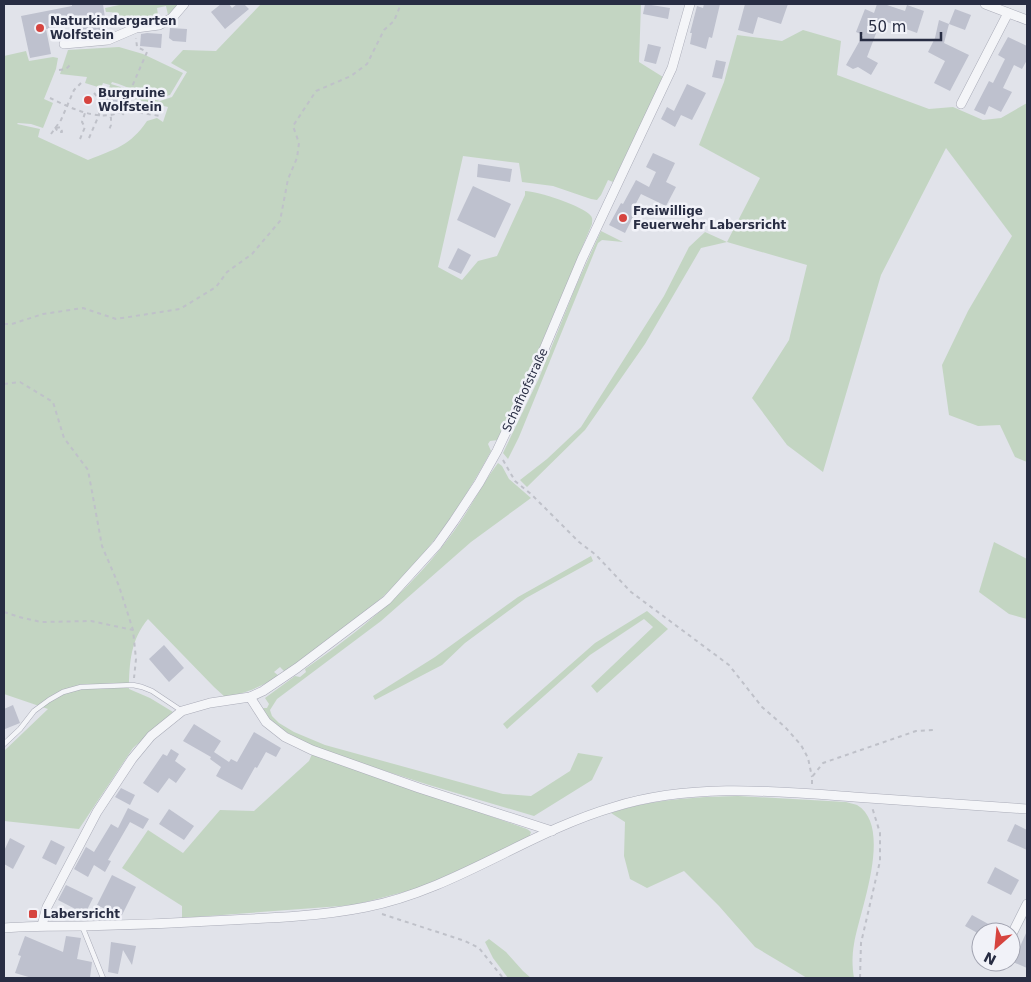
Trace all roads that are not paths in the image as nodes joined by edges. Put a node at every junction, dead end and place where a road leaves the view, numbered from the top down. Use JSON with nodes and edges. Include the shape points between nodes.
{"nodes":[{"id":1,"x":184,"y":4,"type":"edge"},
{"id":2,"x":690,"y":4,"type":"edge"},
{"id":3,"x":985,"y":4,"type":"edge"},
{"id":4,"x":1008,"y":13,"type":"junction"},
{"id":5,"x":1027,"y":20,"type":"edge"},
{"id":6,"x":64,"y":44,"type":"dead end"},
{"id":7,"x":961,"y":104,"type":"dead end"},
{"id":8,"x":250,"y":697,"type":"junction"},
{"id":9,"x":182,"y":711,"type":"junction"},
{"id":10,"x":4,"y":744,"type":"edge"},
{"id":11,"x":1027,"y":810,"type":"edge"},
{"id":12,"x":552,"y":831,"type":"junction"},
{"id":13,"x":1027,"y":904,"type":"edge"},
{"id":14,"x":1018,"y":922,"type":"edge"},
{"id":15,"x":42,"y":925,"type":"junction"},
{"id":16,"x":82,"y":926,"type":"junction"},
{"id":17,"x":4,"y":928,"type":"edge"},
{"id":18,"x":103,"y":978,"type":"edge"}],
"edges":[{"from":1,"to":6,"type":"street","via":[[166,22],[136,28],[108,40]]},
{"from":2,"to":8,"type":"street","name":"Schafhofstraße","via":[[672,68],[582,259],[537,366],[479,483],[437,545],[387,600],[297,668]]},
{"from":3,"to":4,"type":"street"},
{"from":4,"to":5,"type":"street"},
{"from":4,"to":7,"type":"street"},
{"from":8,"to":9,"type":"street"},
{"from":8,"to":12,"type":"street","via":[[266,722],[312,750]]},
{"from":9,"to":10,"type":"lane","via":[[152,691],[133,685],[81,687],[63,692],[34,711]]},
{"from":9,"to":15,"type":"street","via":[[142,745],[112,788],[47,907]]},
{"from":11,"to":12,"type":"street","via":[[811,794],[712,791],[648,798],[611,807]]},
{"from":12,"to":16,"type":"street","via":[[419,892],[366,907],[285,918]]},
{"from":13,"to":14,"type":"street"},
{"from":15,"to":16,"type":"street"},
{"from":15,"to":17,"type":"street"},
{"from":16,"to":18,"type":"lane"}]}
